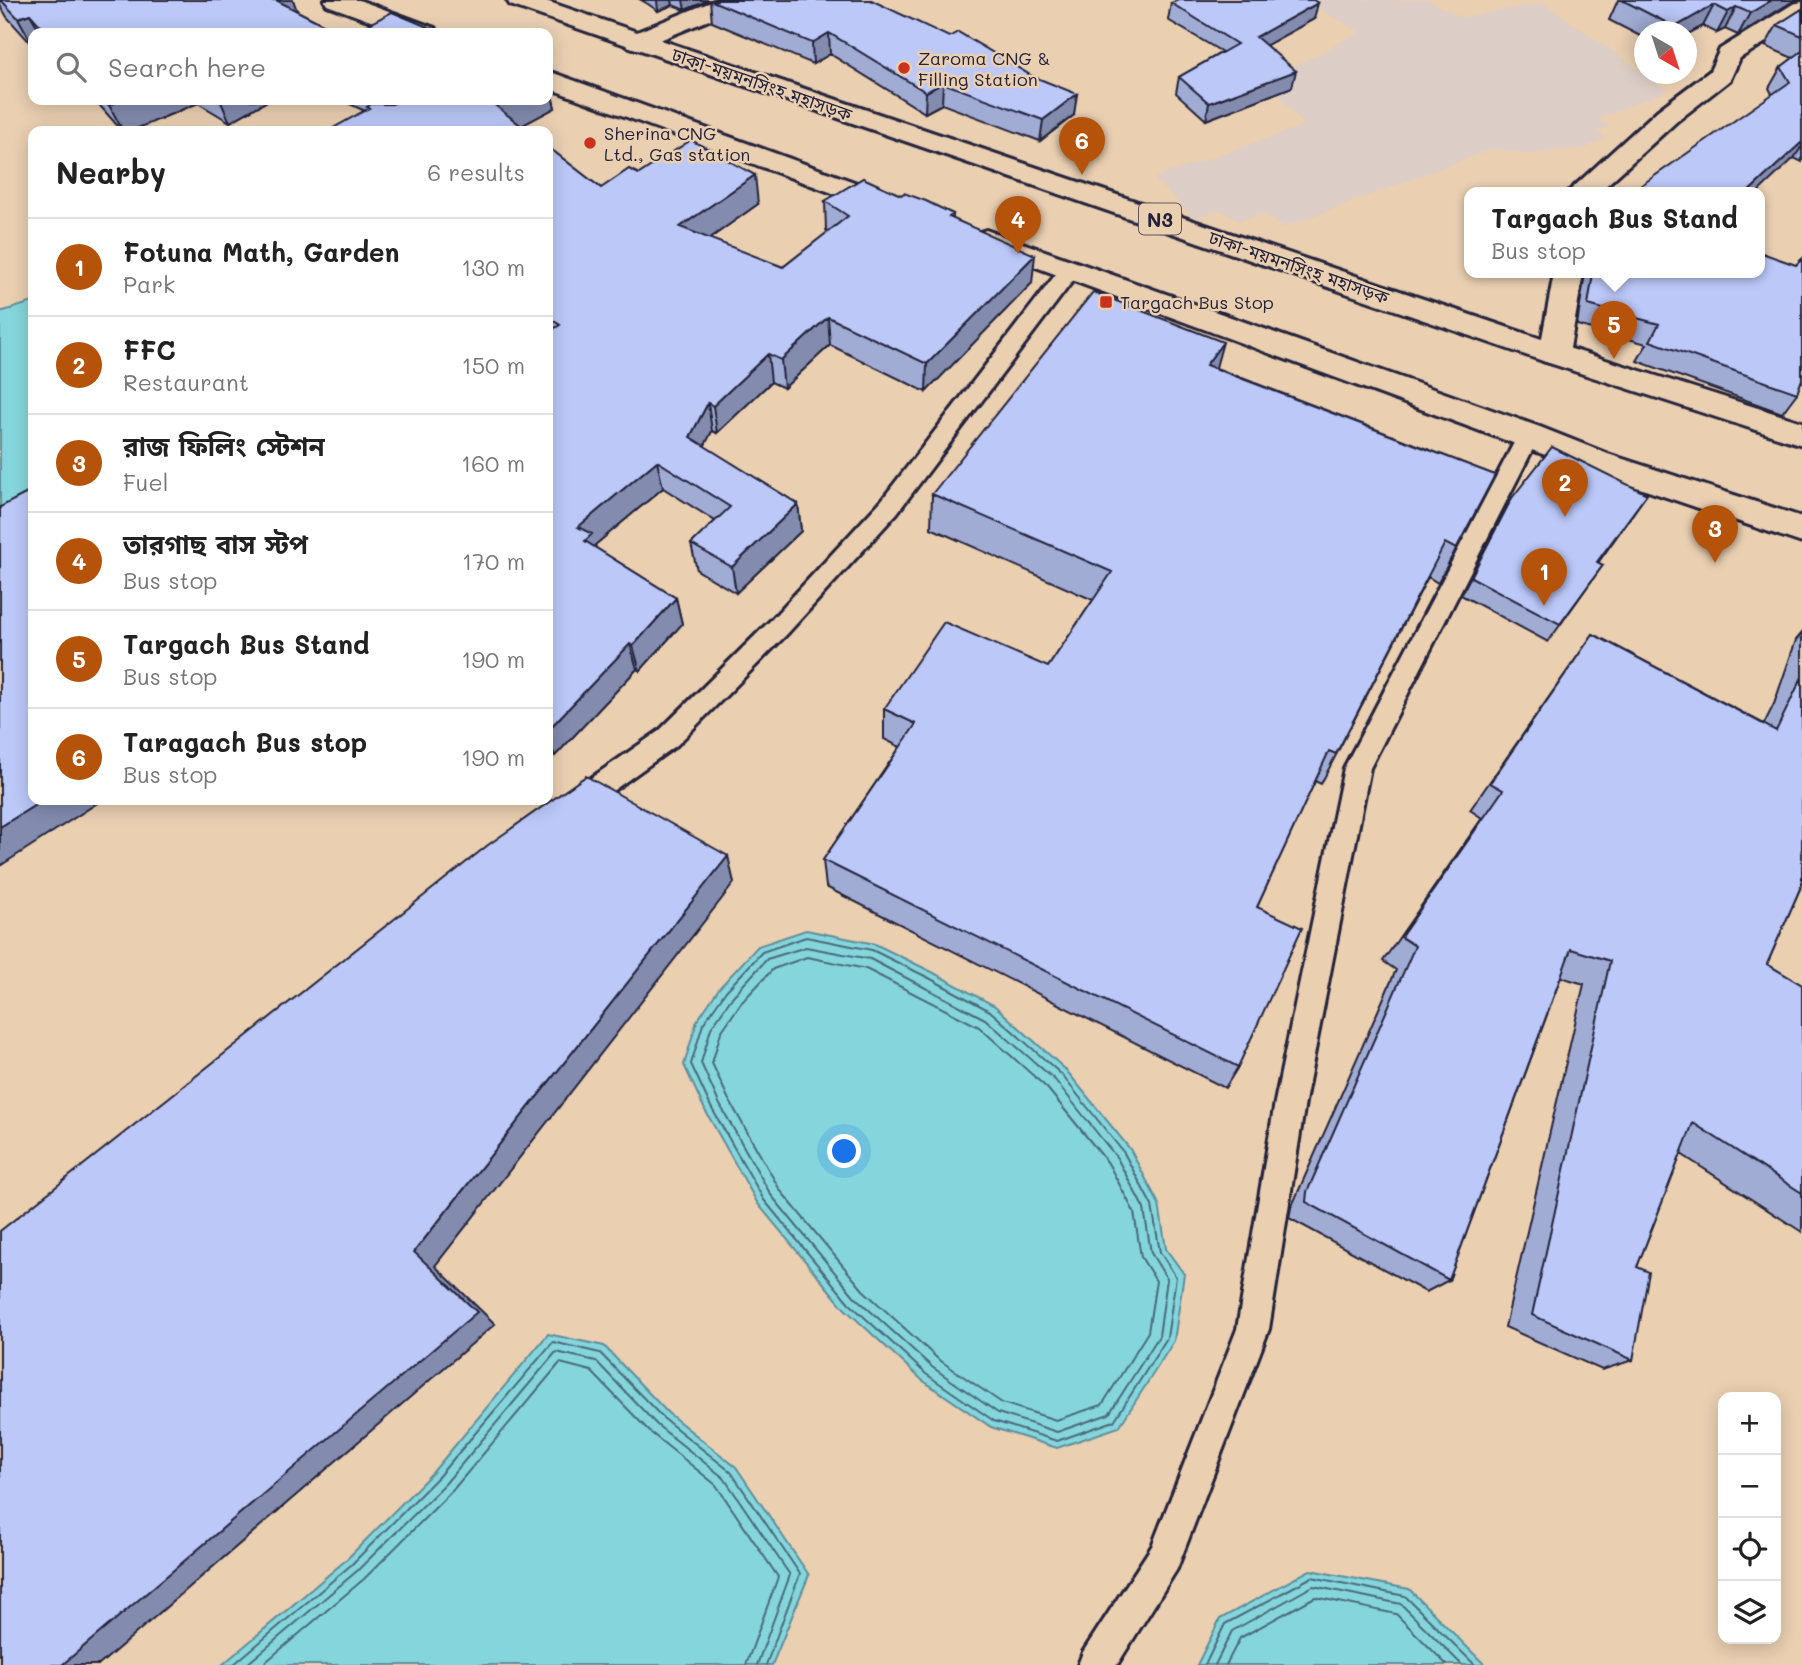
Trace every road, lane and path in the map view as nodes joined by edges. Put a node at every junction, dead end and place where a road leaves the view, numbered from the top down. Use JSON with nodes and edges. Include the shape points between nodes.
{"nodes":[{"id":1,"x":336,"y":0,"type":"edge"},
{"id":2,"x":519,"y":0,"type":"edge"},
{"id":3,"x":737,"y":0,"type":"edge"},
{"id":4,"x":1802,"y":9,"type":"edge"},
{"id":5,"x":412,"y":28,"type":"edge"},
{"id":6,"x":636,"y":41,"type":"junction"},
{"id":7,"x":553,"y":81,"type":"edge"},
{"id":8,"x":1588,"y":187,"type":"edge"},
{"id":9,"x":925,"y":217,"type":"edge"},
{"id":10,"x":965,"y":232,"type":"edge"},
{"id":11,"x":1070,"y":270,"type":"junction"},
{"id":12,"x":1568,"y":278,"type":"edge"},
{"id":13,"x":1554,"y":354,"type":"junction"},
{"id":14,"x":1802,"y":433,"type":"edge"},
{"id":15,"x":1529,"y":435,"type":"junction"},
{"id":16,"x":1802,"y":530,"type":"edge"},
{"id":17,"x":555,"y":818,"type":"edge"},
{"id":18,"x":1096,"y":1665,"type":"edge"}],
"edges":[{"from":1,"to":5,"type":"main road"},
{"from":2,"to":6,"type":"main road","name":"ঢাকা-ময়মনসিংহ মহাসড়ক","number":"N3"},
{"from":3,"to":6,"type":"main road"},
{"from":4,"to":8,"type":"main road","via":[[1729,54],[1721,75]]},
{"from":6,"to":13,"type":"main road","name":"ঢাকা-ময়মনসিংহ মহাসড়ক","number":"N3"},
{"from":7,"to":9,"type":"main road"},
{"from":10,"to":11,"type":"main road"},
{"from":11,"to":15,"type":"main road"},
{"from":11,"to":17,"type":"lane","via":[[889,507],[779,626],[668,738]]},
{"from":12,"to":13,"type":"main road"},
{"from":13,"to":14,"type":"main road","name":"ঢাকা-ময়মনসিংহ মহাসড়ক","number":"N3"},
{"from":15,"to":16,"type":"main road"},
{"from":15,"to":18,"type":"lane","via":[[1357,768],[1290,1102],[1253,1329],[1165,1557]]}]}
